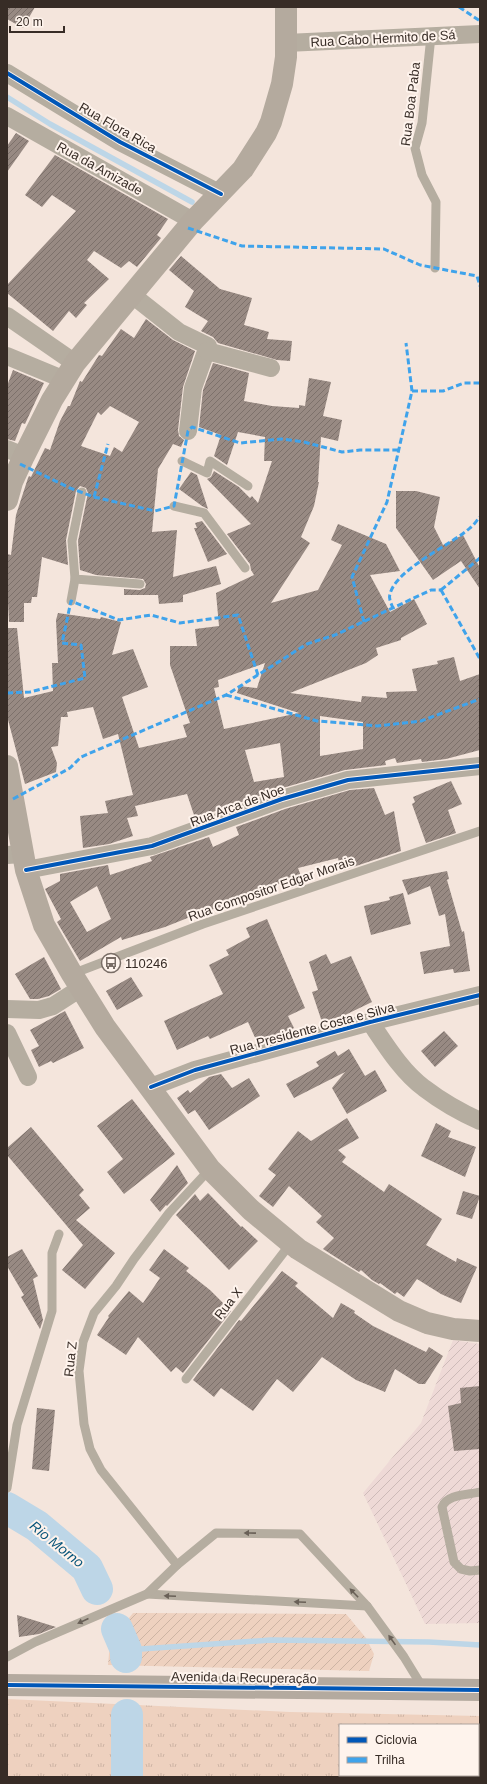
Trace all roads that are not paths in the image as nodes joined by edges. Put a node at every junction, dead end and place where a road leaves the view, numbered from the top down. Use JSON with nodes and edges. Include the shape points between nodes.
{"nodes":[{"id":1,"x":286,"y":7,"type":"edge"},
{"id":2,"x":480,"y":34,"type":"edge"},
{"id":3,"x":431,"y":36,"type":"junction"},
{"id":4,"x":286,"y":43,"type":"junction"},
{"id":5,"x":7,"y":73,"type":"edge"},
{"id":6,"x":7,"y":116,"type":"edge"},
{"id":7,"x":221,"y":194,"type":"junction"},
{"id":8,"x":194,"y":221,"type":"junction"},
{"id":9,"x":435,"y":268,"type":"dead end"},
{"id":10,"x":131,"y":294,"type":"junction"},
{"id":11,"x":7,"y":316,"type":"edge"},
{"id":12,"x":207,"y":351,"type":"junction"},
{"id":13,"x":7,"y":356,"type":"edge"},
{"id":14,"x":271,"y":368,"type":"dead end"},
{"id":15,"x":70,"y":371,"type":"junction"},
{"id":16,"x":188,"y":431,"type":"dead end"},
{"id":17,"x":16,"y":453,"type":"edge"},
{"id":18,"x":182,"y":462,"type":"dead end"},
{"id":19,"x":248,"y":486,"type":"dead end"},
{"id":20,"x":82,"y":492,"type":"dead end"},
{"id":21,"x":7,"y":500,"type":"edge"},
{"id":22,"x":174,"y":506,"type":"dead end"},
{"id":23,"x":245,"y":568,"type":"dead end"},
{"id":24,"x":75,"y":579,"type":"junction"},
{"id":25,"x":140,"y":584,"type":"dead end"},
{"id":26,"x":71,"y":601,"type":"dead end"},
{"id":27,"x":7,"y":766,"type":"edge"},
{"id":28,"x":480,"y":766,"type":"edge"},
{"id":29,"x":480,"y":830,"type":"edge"},
{"id":30,"x":19,"y":860,"type":"edge"},
{"id":31,"x":76,"y":981,"type":"junction"},
{"id":32,"x":480,"y":995,"type":"edge"},
{"id":33,"x":7,"y":1009,"type":"edge"},
{"id":34,"x":370,"y":1022,"type":"junction"},
{"id":35,"x":7,"y":1033,"type":"edge"},
{"id":36,"x":28,"y":1077,"type":"dead end"},
{"id":37,"x":151,"y":1087,"type":"junction"},
{"id":38,"x":480,"y":1121,"type":"edge"},
{"id":39,"x":210,"y":1169,"type":"junction"},
{"id":40,"x":59,"y":1234,"type":"dead end"},
{"id":41,"x":291,"y":1243,"type":"junction"},
{"id":42,"x":480,"y":1331,"type":"edge"},
{"id":43,"x":186,"y":1379,"type":"dead end"},
{"id":44,"x":8,"y":1483,"type":"edge"},
{"id":45,"x":480,"y":1492,"type":"edge"},
{"id":46,"x":177,"y":1565,"type":"junction"},
{"id":47,"x":480,"y":1570,"type":"edge"},
{"id":48,"x":147,"y":1594,"type":"junction"},
{"id":49,"x":367,"y":1606,"type":"junction"},
{"id":50,"x":7,"y":1657,"type":"edge"},
{"id":51,"x":7,"y":1685,"type":"edge"},
{"id":52,"x":423,"y":1688,"type":"junction"},
{"id":53,"x":480,"y":1690,"type":"edge"}],
"edges":[{"from":1,"to":4,"type":"main road"},
{"from":2,"to":3,"type":"street","name":"Rua Cabo Hermito de Sá"},
{"from":3,"to":4,"type":"street","name":"Rua Cabo Hermito de Sá"},
{"from":3,"to":9,"type":"lane","name":"Rua Boa Paba","via":[[422,123],[416,148],[422,175],[436,202]]},
{"from":4,"to":7,"type":"main road","via":[[282,84],[271,122],[243,168]]},
{"from":5,"to":7,"type":"street","name":"Rua Flora Rica","via":[[120,142]]},
{"from":6,"to":8,"type":"street","name":"Rua da Amizade"},
{"from":7,"to":8,"type":"main road"},
{"from":8,"to":10,"type":"main road"},
{"from":10,"to":12,"type":"street","via":[[179,332],[208,346]]},
{"from":10,"to":15,"type":"main road"},
{"from":11,"to":15,"type":"street"},
{"from":12,"to":14,"type":"street"},
{"from":12,"to":16,"type":"street","via":[[193,388]]},
{"from":13,"to":15,"type":"street"},
{"from":15,"to":17,"type":"main road"},
{"from":17,"to":21,"type":"main road"},
{"from":18,"to":19,"type":"lane","via":[[207,473],[210,461]]},
{"from":20,"to":24,"type":"lane","via":[[72,541]]},
{"from":22,"to":23,"type":"lane","via":[[204,513]]},
{"from":24,"to":25,"type":"lane"},
{"from":24,"to":26,"type":"lane"},
{"from":27,"to":30,"type":"main road"},
{"from":28,"to":30,"type":"street","name":"Rua Arca de Noe","via":[[348,780],[282,799],[152,846]]},
{"from":29,"to":31,"type":"lane","name":"Rua Compositor Edgar Morais","via":[[203,924]]},
{"from":30,"to":31,"type":"main road","via":[[44,925]]},
{"from":31,"to":33,"type":"street","via":[[53,1006],[39,1010]]},
{"from":31,"to":37,"type":"main road","via":[[105,1027]]},
{"from":32,"to":34,"type":"street","name":"Rua Presidente Costa e Silva"},
{"from":34,"to":37,"type":"street","name":"Rua Presidente Costa e Silva","via":[[195,1070]]},
{"from":34,"to":38,"type":"street","via":[[396,1059],[423,1088],[462,1113]]},
{"from":35,"to":36,"type":"street"},
{"from":37,"to":39,"type":"main road"},
{"from":39,"to":41,"type":"main road","via":[[251,1210]]},
{"from":39,"to":46,"type":"lane","name":"Rua Z","via":[[169,1213],[94,1313],[83,1342],[78,1371],[84,1424],[90,1449],[101,1470]]},
{"from":40,"to":44,"type":"lane","via":[[52,1253],[52,1311],[17,1426]]},
{"from":41,"to":42,"type":"main road","via":[[346,1280],[399,1311],[427,1323],[453,1329]]},
{"from":41,"to":43,"type":"lane","name":"Rua X"},
{"from":45,"to":47,"type":"lane","via":[[451,1498],[442,1506],[454,1562],[461,1569]]},
{"from":46,"to":48,"type":"lane"},
{"from":49,"to":46,"type":"lane","one_way":true,"via":[[300,1534],[216,1533]]},
{"from":49,"to":48,"type":"lane","one_way":true},
{"from":48,"to":50,"type":"lane","one_way":true,"via":[[35,1642]]},
{"from":52,"to":49,"type":"lane","one_way":true},
{"from":51,"to":52,"type":"highway","name":"Avenida da Recuperação"},
{"from":52,"to":53,"type":"highway","name":"Avenida da Recuperação"}]}
